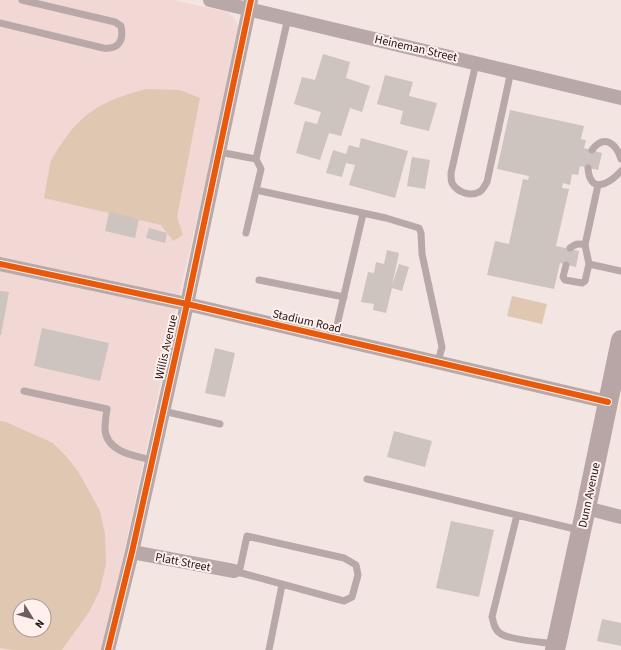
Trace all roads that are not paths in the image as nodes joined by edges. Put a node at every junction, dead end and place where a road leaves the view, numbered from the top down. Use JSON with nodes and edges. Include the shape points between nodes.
{"nodes":[{"id":1,"x":22,"y":0,"type":"edge"},
{"id":2,"x":210,"y":0,"type":"edge"},
{"id":3,"x":250,"y":4,"type":"edge"},
{"id":4,"x":288,"y":18,"type":"junction"},
{"id":5,"x":0,"y":23,"type":"edge"},
{"id":6,"x":476,"y":63,"type":"junction"},
{"id":7,"x":511,"y":71,"type":"junction"},
{"id":8,"x":621,"y":98,"type":"edge"},
{"id":9,"x":592,"y":150,"type":"dead end"},
{"id":10,"x":219,"y":152,"type":"junction"},
{"id":11,"x":621,"y":159,"type":"edge"},
{"id":12,"x":256,"y":160,"type":"junction"},
{"id":13,"x":588,"y":168,"type":"dead end"},
{"id":14,"x":621,"y":171,"type":"edge"},
{"id":15,"x":598,"y":185,"type":"junction"},
{"id":16,"x":256,"y":190,"type":"junction"},
{"id":17,"x":363,"y":214,"type":"junction"},
{"id":18,"x":246,"y":233,"type":"dead end"},
{"id":19,"x":585,"y":245,"type":"junction"},
{"id":20,"x":570,"y":248,"type":"dead end"},
{"id":21,"x":0,"y":264,"type":"edge"},
{"id":22,"x":588,"y":264,"type":"junction"},
{"id":23,"x":566,"y":265,"type":"dead end"},
{"id":24,"x":621,"y":271,"type":"edge"},
{"id":25,"x":259,"y":280,"type":"dead end"},
{"id":26,"x":344,"y":297,"type":"junction"},
{"id":27,"x":187,"y":304,"type":"junction"},
{"id":28,"x":334,"y":338,"type":"junction"},
{"id":29,"x":621,"y":341,"type":"edge"},
{"id":30,"x":438,"y":362,"type":"junction"},
{"id":31,"x":24,"y":390,"type":"dead end"},
{"id":32,"x":608,"y":402,"type":"junction"},
{"id":33,"x":163,"y":411,"type":"junction"},
{"id":34,"x":220,"y":424,"type":"dead end"},
{"id":35,"x":152,"y":460,"type":"junction"},
{"id":36,"x":367,"y":479,"type":"dead end"},
{"id":37,"x":586,"y":508,"type":"junction"},
{"id":38,"x":517,"y":515,"type":"junction"},
{"id":39,"x":621,"y":517,"type":"edge"},
{"id":40,"x":582,"y":530,"type":"junction"},
{"id":41,"x":132,"y":552,"type":"junction"},
{"id":42,"x":236,"y":572,"type":"junction"},
{"id":43,"x":282,"y":585,"type":"junction"},
{"id":44,"x":556,"y":647,"type":"edge"},
{"id":45,"x":108,"y":650,"type":"edge"},
{"id":46,"x":269,"y":650,"type":"edge"}],
"edges":[{"from":1,"to":5,"type":"lane","via":[[115,22],[122,26],[121,40],[111,49],[103,48]]},
{"from":2,"to":3,"type":"street","name":"Heineman Street"},
{"from":3,"to":4,"type":"street","name":"Heineman Street"},
{"from":3,"to":10,"type":"street","name":"Willis Avenue"},
{"from":4,"to":6,"type":"street","name":"Heineman Street"},
{"from":4,"to":12,"type":"lane"},
{"from":6,"to":7,"type":"street","name":"Heineman Street"},
{"from":6,"to":7,"type":"lane","via":[[451,173],[452,182],[457,188],[471,195],[481,191],[487,182]]},
{"from":7,"to":8,"type":"street","name":"Heineman Street"},
{"from":9,"to":11,"type":"lane","via":[[600,142],[605,141],[614,146]]},
{"from":10,"to":12,"type":"lane"},
{"from":10,"to":27,"type":"street","name":"Willis Avenue"},
{"from":12,"to":16,"type":"lane","via":[[260,169]]},
{"from":13,"to":15,"type":"lane","via":[[588,175]]},
{"from":14,"to":15,"type":"lane","via":[[613,180]]},
{"from":15,"to":19,"type":"lane"},
{"from":16,"to":17,"type":"lane"},
{"from":16,"to":18,"type":"lane"},
{"from":17,"to":26,"type":"lane"},
{"from":17,"to":30,"type":"lane","via":[[419,228],[423,261],[442,347]]},
{"from":19,"to":20,"type":"lane","via":[[578,243]]},
{"from":19,"to":22,"type":"lane"},
{"from":21,"to":27,"type":"street","name":"Stadium Road"},
{"from":22,"to":23,"type":"lane","via":[[585,281],[582,283],[565,280],[563,277]]},
{"from":22,"to":24,"type":"lane"},
{"from":25,"to":26,"type":"lane"},
{"from":26,"to":28,"type":"lane"},
{"from":27,"to":28,"type":"street","name":"Stadium Road"},
{"from":27,"to":33,"type":"street","name":"Willis Avenue"},
{"from":28,"to":30,"type":"street","name":"Stadium Road"},
{"from":29,"to":32,"type":"main road","name":"Dunn Avenue"},
{"from":30,"to":32,"type":"street","name":"Stadium Road"},
{"from":31,"to":35,"type":"lane","via":[[107,409],[105,430],[109,441],[129,455]]},
{"from":32,"to":37,"type":"main road","name":"Dunn Avenue"},
{"from":33,"to":34,"type":"lane"},
{"from":33,"to":35,"type":"street","name":"Willis Avenue"},
{"from":35,"to":41,"type":"street","name":"Willis Avenue"},
{"from":36,"to":38,"type":"lane"},
{"from":37,"to":39,"type":"street"},
{"from":37,"to":40,"type":"main road","name":"Dunn Avenue"},
{"from":38,"to":40,"type":"lane"},
{"from":38,"to":44,"type":"lane","via":[[492,617],[495,628],[501,634],[510,637]]},
{"from":40,"to":44,"type":"main road","name":"Dunn Avenue"},
{"from":41,"to":42,"type":"street","name":"Platt Street"},
{"from":41,"to":45,"type":"street","name":"Willis Avenue"},
{"from":42,"to":43,"type":"lane"},
{"from":42,"to":43,"type":"lane","via":[[247,536],[344,558],[356,565],[358,575],[352,597],[344,601]]},
{"from":43,"to":46,"type":"lane"}]}
